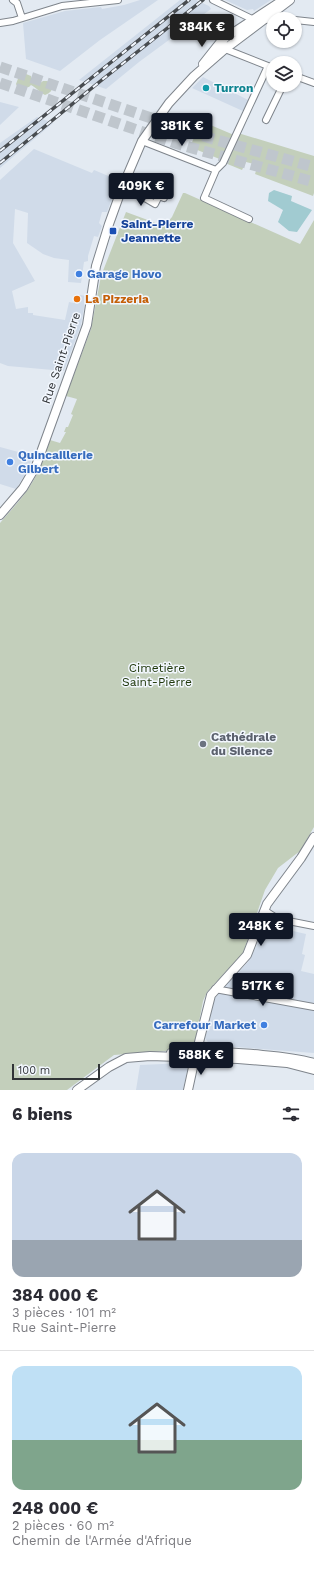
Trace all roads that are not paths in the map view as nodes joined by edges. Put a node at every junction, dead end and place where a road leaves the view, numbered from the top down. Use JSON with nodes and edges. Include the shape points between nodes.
{"nodes":[{"id":1,"x":13,"y":0,"type":"edge"},
{"id":2,"x":118,"y":0,"type":"edge"},
{"id":3,"x":212,"y":0,"type":"edge"},
{"id":4,"x":286,"y":0,"type":"edge"},
{"id":5,"x":290,"y":0,"type":"edge"},
{"id":6,"x":22,"y":18,"type":"junction"},
{"id":7,"x":252,"y":19,"type":"junction"},
{"id":8,"x":262,"y":20,"type":"junction"},
{"id":9,"x":266,"y":20,"type":"edge"},
{"id":10,"x":302,"y":21,"type":"edge"},
{"id":11,"x":314,"y":22,"type":"edge"},
{"id":12,"x":0,"y":23,"type":"edge"},
{"id":13,"x":226,"y":37,"type":"junction"},
{"id":14,"x":225,"y":49,"type":"junction"},
{"id":15,"x":266,"y":65,"type":"edge"},
{"id":16,"x":194,"y":76,"type":"junction"},
{"id":17,"x":266,"y":77,"type":"edge"},
{"id":18,"x":302,"y":79,"type":"edge"},
{"id":19,"x":314,"y":83,"type":"edge"},
{"id":20,"x":280,"y":92,"type":"edge"},
{"id":21,"x":266,"y":120,"type":"dead end"},
{"id":22,"x":142,"y":141,"type":"junction"},
{"id":23,"x":216,"y":170,"type":"junction"},
{"id":24,"x":122,"y":188,"type":"junction"},
{"id":25,"x":164,"y":198,"type":"dead end"},
{"id":26,"x":249,"y":219,"type":"dead end"},
{"id":27,"x":0,"y":515,"type":"edge"},
{"id":28,"x":314,"y":837,"type":"edge"},
{"id":29,"x":264,"y":910,"type":"junction"},
{"id":30,"x":314,"y":926,"type":"edge"},
{"id":31,"x":216,"y":989,"type":"junction"},
{"id":32,"x":314,"y":1007,"type":"edge"},
{"id":33,"x":195,"y":1054,"type":"junction"},
{"id":34,"x":274,"y":1059,"type":"junction"},
{"id":35,"x":314,"y":1063,"type":"edge"},
{"id":36,"x":314,"y":1070,"type":"edge"},
{"id":37,"x":77,"y":1090,"type":"edge"},
{"id":38,"x":188,"y":1090,"type":"edge"}],
"edges":[{"from":1,"to":6,"type":"street","via":[[17,3]]},
{"from":2,"to":6,"type":"street","via":[[62,6]]},
{"from":3,"to":7,"type":"street"},
{"from":4,"to":7,"type":"main road","name":"Rue Saint-Pierre"},
{"from":5,"to":8,"type":"main road","name":"Rue Saint-Pierre"},
{"from":6,"to":12,"type":"street"},
{"from":7,"to":8,"type":"street"},
{"from":7,"to":13,"type":"main road","name":"Rue Saint-Pierre"},
{"from":8,"to":9,"type":"street"},
{"from":8,"to":14,"type":"main road","name":"Rue Saint-Pierre"},
{"from":10,"to":11,"type":"street"},
{"from":13,"to":14,"type":"street","via":[[223,44]]},
{"from":13,"to":16,"type":"main road","name":"Rue Saint-Pierre"},
{"from":14,"to":15,"type":"street"},
{"from":14,"to":16,"type":"main road","name":"Rue Saint-Pierre"},
{"from":16,"to":22,"type":"main road","name":"Rue Saint-Pierre","via":[[169,103]]},
{"from":17,"to":23,"type":"street","via":[[223,163]]},
{"from":18,"to":19,"type":"street"},
{"from":20,"to":21,"type":"street"},
{"from":22,"to":23,"type":"street"},
{"from":22,"to":24,"type":"main road","name":"Rue Saint-Pierre"},
{"from":23,"to":26,"type":"street","via":[[204,198]]},
{"from":24,"to":25,"type":"street","via":[[154,206],[159,196]]},
{"from":24,"to":27,"type":"main road","name":"Rue Saint-Pierre","via":[[99,255],[87,326],[46,440],[28,481]]},
{"from":28,"to":29,"type":"main road"},
{"from":29,"to":30,"type":"street","via":[[278,918]]},
{"from":29,"to":31,"type":"main road","via":[[247,955]]},
{"from":31,"to":32,"type":"street"},
{"from":31,"to":33,"type":"main road","via":[[209,1002]]},
{"from":33,"to":34,"type":"main road"},
{"from":33,"to":37,"type":"main road","via":[[126,1058],[108,1067]]},
{"from":33,"to":38,"type":"main road"},
{"from":34,"to":35,"type":"main road","via":[[293,1057]]},
{"from":34,"to":36,"type":"main road"}]}
